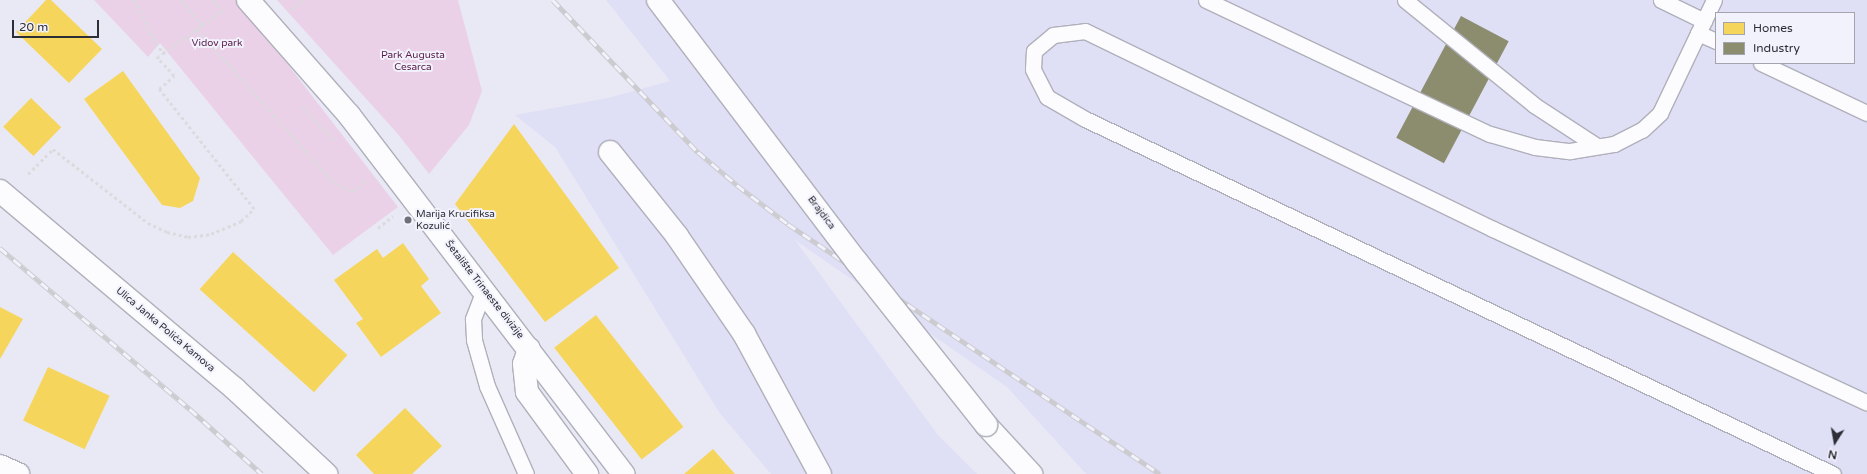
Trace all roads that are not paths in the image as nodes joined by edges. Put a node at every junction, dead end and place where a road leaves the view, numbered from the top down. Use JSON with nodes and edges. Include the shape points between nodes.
{"nodes":[{"id":1,"x":248,"y":0,"type":"edge"},
{"id":2,"x":658,"y":0,"type":"edge"},
{"id":3,"x":1206,"y":0,"type":"edge"},
{"id":4,"x":1405,"y":0,"type":"edge"},
{"id":5,"x":1661,"y":0,"type":"edge"},
{"id":6,"x":1714,"y":0,"type":"edge"},
{"id":7,"x":1701,"y":27,"type":"junction"},
{"id":8,"x":1715,"y":40,"type":"edge"},
{"id":9,"x":1763,"y":64,"type":"edge"},
{"id":10,"x":1867,"y":113,"type":"edge"},
{"id":11,"x":1597,"y":146,"type":"junction"},
{"id":12,"x":610,"y":152,"type":"dead end"},
{"id":13,"x":0,"y":191,"type":"edge"},
{"id":14,"x":484,"y":290,"type":"junction"},
{"id":15,"x":529,"y":349,"type":"junction"},
{"id":16,"x":1867,"y":403,"type":"edge"},
{"id":17,"x":0,"y":466,"type":"edge"},
{"id":18,"x":18,"y":474,"type":"edge"},
{"id":19,"x":326,"y":474,"type":"edge"},
{"id":20,"x":526,"y":474,"type":"edge"},
{"id":21,"x":587,"y":474,"type":"edge"},
{"id":22,"x":623,"y":474,"type":"edge"},
{"id":23,"x":820,"y":474,"type":"edge"},
{"id":24,"x":1031,"y":474,"type":"edge"},
{"id":25,"x":1833,"y":474,"type":"edge"}],
"edges":[{"from":1,"to":14,"type":"main road","name":"Šetalište Trinaeste divizije","via":[[349,116]]},
{"from":2,"to":24,"type":"main road","name":"Brajdica","bridge":true,"via":[[857,262],[986,425]]},
{"from":3,"to":11,"type":"lane","via":[[1490,134],[1535,147],[1563,151]]},
{"from":4,"to":11,"type":"lane","via":[[1534,105]]},
{"from":5,"to":7,"type":"lane"},
{"from":6,"to":7,"type":"lane"},
{"from":7,"to":8,"type":"lane"},
{"from":7,"to":11,"type":"lane","via":[[1660,113],[1642,130],[1614,144]]},
{"from":9,"to":10,"type":"lane"},
{"from":12,"to":23,"type":"main road","via":[[677,236],[744,334]]},
{"from":13,"to":19,"type":"main road","name":"Ulica Janka Polića Kamova","via":[[235,389]]},
{"from":14,"to":15,"type":"main road","name":"Šetalište Trinaeste divizije"},
{"from":14,"to":20,"type":"lane","via":[[473,319],[474,340],[487,386]]},
{"from":15,"to":21,"type":"main road","via":[[524,364],[527,392]]},
{"from":15,"to":22,"type":"main road","name":"Šetalište Trinaeste divizije"},
{"from":16,"to":25,"type":"lane","via":[[1493,229],[1085,31],[1052,35],[1034,51],[1033,69],[1047,97],[1085,119]]},
{"from":17,"to":18,"type":"main road"}]}
